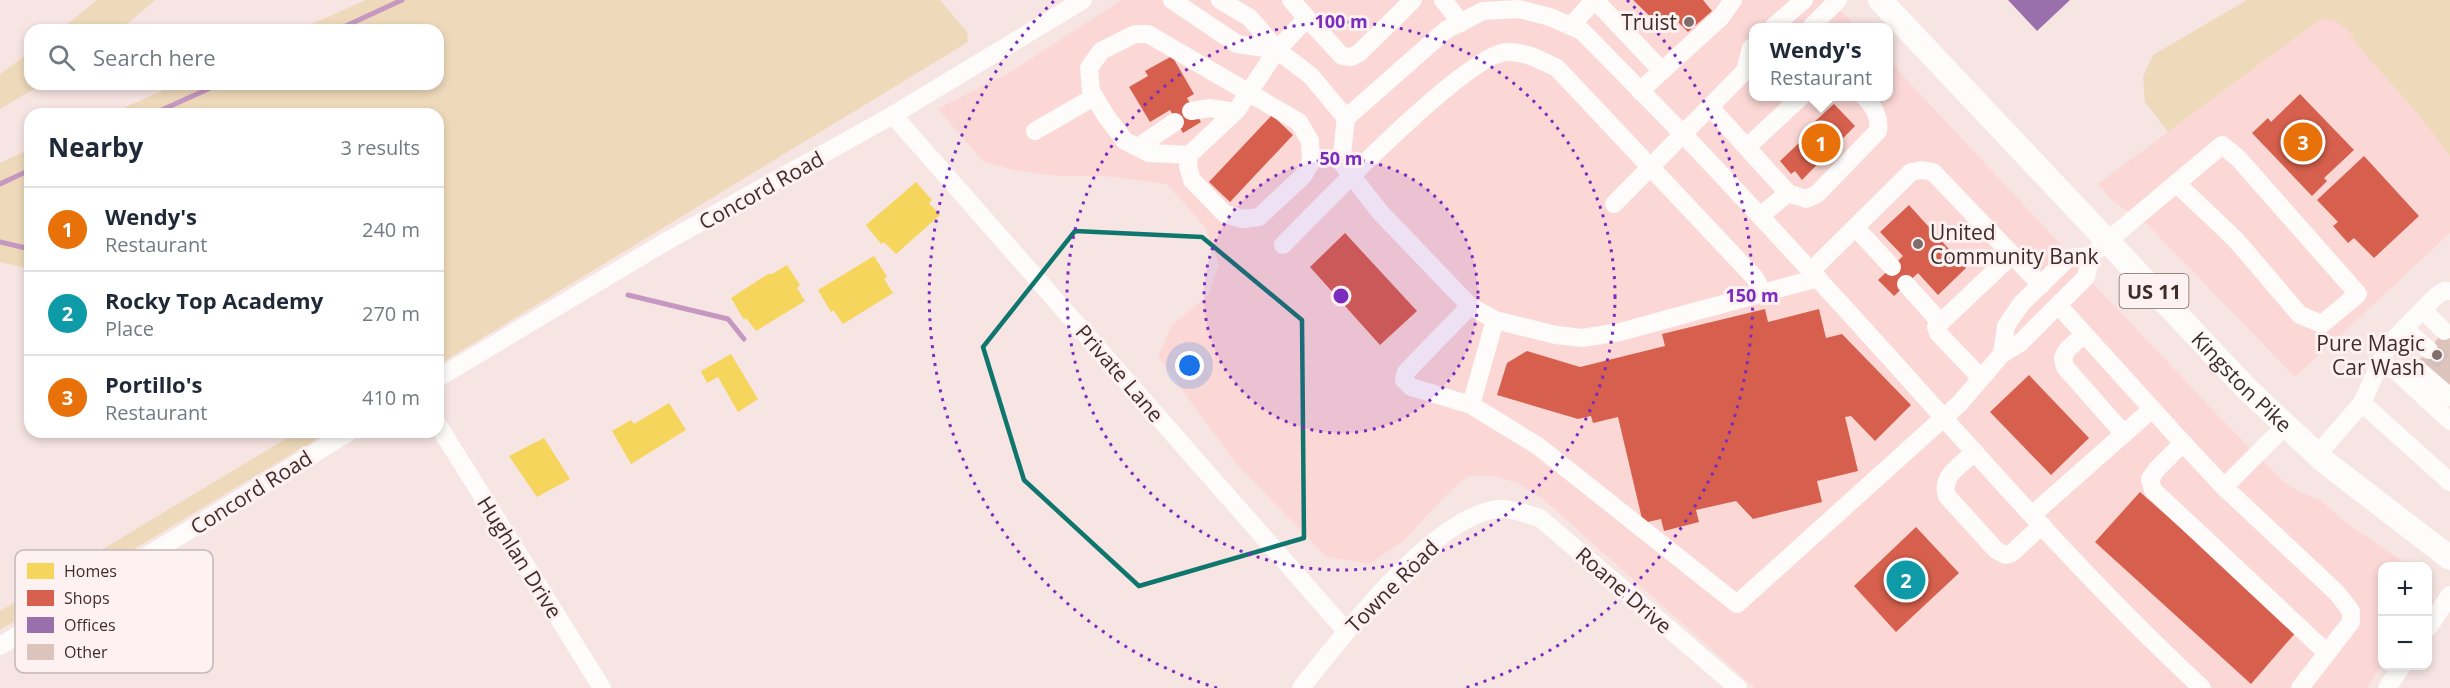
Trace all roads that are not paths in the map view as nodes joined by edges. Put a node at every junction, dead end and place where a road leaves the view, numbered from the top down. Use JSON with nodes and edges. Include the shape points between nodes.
{"nodes":[{"id":1,"x":1083,"y":0,"type":"edge"},
{"id":2,"x":1172,"y":0,"type":"edge"},
{"id":3,"x":1220,"y":0,"type":"edge"},
{"id":4,"x":1291,"y":0,"type":"edge"},
{"id":5,"x":1413,"y":0,"type":"edge"},
{"id":6,"x":1443,"y":0,"type":"edge"},
{"id":7,"x":1595,"y":0,"type":"edge"},
{"id":8,"x":1733,"y":0,"type":"edge"},
{"id":9,"x":1803,"y":0,"type":"edge"},
{"id":10,"x":1838,"y":0,"type":"edge"},
{"id":11,"x":1880,"y":0,"type":"edge"},
{"id":12,"x":1307,"y":18,"type":"junction"},
{"id":13,"x":1461,"y":23,"type":"junction"},
{"id":14,"x":1777,"y":23,"type":"edge"},
{"id":15,"x":1815,"y":23,"type":"edge"},
{"id":16,"x":1571,"y":26,"type":"junction"},
{"id":17,"x":1277,"y":50,"type":"junction"},
{"id":18,"x":1749,"y":70,"type":"edge"},
{"id":19,"x":1662,"y":71,"type":"junction"},
{"id":20,"x":1640,"y":91,"type":"junction"},
{"id":21,"x":1248,"y":94,"type":"junction"},
{"id":22,"x":1094,"y":97,"type":"junction"},
{"id":23,"x":1797,"y":101,"type":"edge"},
{"id":24,"x":1868,"y":101,"type":"edge"},
{"id":25,"x":1710,"y":107,"type":"junction"},
{"id":26,"x":1191,"y":111,"type":"dead end"},
{"id":27,"x":1235,"y":112,"type":"junction"},
{"id":28,"x":893,"y":116,"type":"junction"},
{"id":29,"x":1346,"y":118,"type":"junction"},
{"id":30,"x":1175,"y":122,"type":"dead end"},
{"id":31,"x":1035,"y":131,"type":"dead end"},
{"id":32,"x":1683,"y":134,"type":"junction"},
{"id":33,"x":1138,"y":147,"type":"junction"},
{"id":34,"x":1747,"y":147,"type":"junction"},
{"id":35,"x":1189,"y":155,"type":"junction"},
{"id":36,"x":1650,"y":167,"type":"junction"},
{"id":37,"x":1352,"y":176,"type":"junction"},
{"id":38,"x":2176,"y":183,"type":"junction"},
{"id":39,"x":1788,"y":193,"type":"junction"},
{"id":40,"x":1614,"y":204,"type":"dead end"},
{"id":41,"x":1760,"y":216,"type":"junction"},
{"id":42,"x":1855,"y":227,"type":"junction"},
{"id":43,"x":1283,"y":245,"type":"dead end"},
{"id":44,"x":2099,"y":249,"type":"junction"},
{"id":45,"x":2012,"y":255,"type":"junction"},
{"id":46,"x":1892,"y":267,"type":"dead end"},
{"id":47,"x":1815,"y":274,"type":"junction"},
{"id":48,"x":1906,"y":284,"type":"dead end"},
{"id":49,"x":2041,"y":285,"type":"junction"},
{"id":50,"x":2450,"y":291,"type":"edge"},
{"id":51,"x":1763,"y":293,"type":"junction"},
{"id":52,"x":2058,"y":305,"type":"junction"},
{"id":53,"x":1470,"y":306,"type":"junction"},
{"id":54,"x":2422,"y":310,"type":"junction"},
{"id":55,"x":1495,"y":320,"type":"junction"},
{"id":56,"x":1940,"y":322,"type":"junction"},
{"id":57,"x":2404,"y":329,"type":"junction"},
{"id":58,"x":2444,"y":331,"type":"dead end"},
{"id":59,"x":2083,"y":334,"type":"junction"},
{"id":60,"x":2429,"y":350,"type":"tunnel mouth"},
{"id":61,"x":2002,"y":354,"type":"junction"},
{"id":62,"x":2386,"y":368,"type":"junction"},
{"id":63,"x":444,"y":374,"type":"edge"},
{"id":64,"x":1981,"y":378,"type":"junction"},
{"id":65,"x":2450,"y":397,"type":"edge"},
{"id":66,"x":2362,"y":403,"type":"junction"},
{"id":67,"x":1472,"y":405,"type":"junction"},
{"id":68,"x":2152,"y":409,"type":"junction"},
{"id":69,"x":1943,"y":417,"type":"junction"},
{"id":70,"x":2450,"y":422,"type":"edge"},
{"id":71,"x":2286,"y":425,"type":"junction"},
{"id":72,"x":2124,"y":434,"type":"junction"},
{"id":73,"x":444,"y":435,"type":"edge"},
{"id":74,"x":339,"y":438,"type":"edge"},
{"id":75,"x":2183,"y":443,"type":"junction"},
{"id":76,"x":1975,"y":452,"type":"junction"},
{"id":77,"x":2318,"y":454,"type":"junction"},
{"id":78,"x":2450,"y":482,"type":"edge"},
{"id":79,"x":2224,"y":487,"type":"junction"},
{"id":80,"x":1500,"y":509,"type":"joint"},
{"id":81,"x":2037,"y":520,"type":"junction"},
{"id":82,"x":157,"y":550,"type":"edge"},
{"id":83,"x":2450,"y":558,"type":"edge"},
{"id":84,"x":2450,"y":595,"type":"edge"},
{"id":85,"x":2432,"y":621,"type":"edge"},
{"id":86,"x":1346,"y":631,"type":"junction"},
{"id":87,"x":15,"y":637,"type":"edge"},
{"id":88,"x":0,"y":646,"type":"edge"},
{"id":89,"x":2326,"y":652,"type":"junction"},
{"id":90,"x":2399,"y":670,"type":"edge"},
{"id":91,"x":602,"y":688,"type":"edge"},
{"id":92,"x":1301,"y":688,"type":"edge"},
{"id":93,"x":1738,"y":688,"type":"edge"},
{"id":94,"x":2202,"y":688,"type":"edge"},
{"id":95,"x":2300,"y":688,"type":"edge"},
{"id":96,"x":2387,"y":688,"type":"edge"}],
"edges":[{"from":1,"to":28,"type":"street","name":"Concord Road"},
{"from":2,"to":17,"type":"street","via":[[1237,44]]},
{"from":3,"to":17,"type":"street","via":[[1250,18]]},
{"from":4,"to":12,"type":"street"},
{"from":5,"to":12,"type":"street","via":[[1351,57],[1342,56]]},
{"from":6,"to":13,"type":"street"},
{"from":7,"to":16,"type":"street"},
{"from":7,"to":19,"type":"street"},
{"from":8,"to":19,"type":"street"},
{"from":9,"to":14,"type":"street"},
{"from":10,"to":15,"type":"street"},
{"from":11,"to":44,"type":"main road","name":"Kingston Pike","number":"US 11"},
{"from":12,"to":17,"type":"street"},
{"from":13,"to":16,"type":"street","via":[[1483,11],[1519,9]]},
{"from":13,"to":29,"type":"street","via":[[1446,30]]},
{"from":16,"to":20,"type":"street","via":[[1582,31]]},
{"from":17,"to":21,"type":"street"},
{"from":17,"to":29,"type":"street","via":[[1311,76]]},
{"from":18,"to":25,"type":"street"},
{"from":19,"to":20,"type":"street"},
{"from":20,"to":32,"type":"street"},
{"from":21,"to":22,"type":"street","via":[[1148,34],[1135,34],[1101,51],[1089,68]]},
{"from":21,"to":27,"type":"street"},
{"from":21,"to":35,"type":"street","via":[[1299,122],[1310,141],[1311,162],[1303,176],[1258,217],[1243,219],[1225,214],[1192,180]]},
{"from":22,"to":31,"type":"street"},
{"from":22,"to":33,"type":"street","via":[[1125,141]]},
{"from":23,"to":34,"type":"street"},
{"from":24,"to":39,"type":"street","via":[[1879,120],[1878,131],[1817,194],[1806,199]]},
{"from":25,"to":32,"type":"street"},
{"from":25,"to":34,"type":"street"},
{"from":26,"to":27,"type":"street","via":[[1210,108]]},
{"from":27,"to":35,"type":"street"},
{"from":28,"to":63,"type":"street","name":"Concord Road","via":[[667,241]]},
{"from":28,"to":86,"type":"street","name":"Private Lane"},
{"from":29,"to":37,"type":"street","via":[[1341,162]]},
{"from":30,"to":33,"type":"street"},
{"from":32,"to":36,"type":"street"},
{"from":32,"to":41,"type":"street"},
{"from":33,"to":35,"type":"street","via":[[1149,153]]},
{"from":34,"to":39,"type":"street"},
{"from":36,"to":37,"type":"street","via":[[1557,68],[1526,53],[1504,52],[1479,63],[1434,99]]},
{"from":36,"to":40,"type":"street"},
{"from":36,"to":51,"type":"street","via":[[1755,278]]},
{"from":37,"to":43,"type":"street"},
{"from":37,"to":53,"type":"street","via":[[1380,212]]},
{"from":38,"to":38,"type":"street","via":[[2222,146],[2238,158],[2358,294],[2322,324],[2300,315],[2236,240]]},
{"from":38,"to":44,"type":"street"},
{"from":39,"to":41,"type":"street"},
{"from":41,"to":47,"type":"street"},
{"from":42,"to":45,"type":"street","via":[[1911,172],[1922,170],[1933,172]]},
{"from":42,"to":46,"type":"street"},
{"from":42,"to":47,"type":"street"},
{"from":44,"to":49,"type":"street","via":[[2068,258]]},
{"from":44,"to":52,"type":"street","via":[[2085,277]]},
{"from":44,"to":71,"type":"main road","name":"Kingston Pike","number":"US 11"},
{"from":45,"to":49,"type":"street"},
{"from":45,"to":56,"type":"street"},
{"from":47,"to":51,"type":"street"},
{"from":47,"to":69,"type":"street"},
{"from":48,"to":56,"type":"street"},
{"from":49,"to":61,"type":"street","via":[[2006,326]]},
{"from":50,"to":54,"type":"street","via":[[2444,291]]},
{"from":51,"to":55,"type":"street","via":[[1620,332],[1582,338]]},
{"from":52,"to":59,"type":"street"},
{"from":52,"to":61,"type":"street","via":[[2020,343]]},
{"from":53,"to":55,"type":"street"},
{"from":53,"to":67,"type":"street","via":[[1406,372],[1404,380],[1412,387]]},
{"from":54,"to":57,"type":"street"},
{"from":54,"to":58,"type":"street"},
{"from":55,"to":67,"type":"street"},
{"from":56,"to":64,"type":"street","via":[[1936,327],[1938,333]]},
{"from":57,"to":60,"type":"street"},
{"from":57,"to":62,"type":"street","via":[[2388,345]]},
{"from":59,"to":68,"type":"street"},
{"from":59,"to":72,"type":"street","via":[[2067,350],[2063,358],[2065,367]]},
{"from":61,"to":64,"type":"street"},
{"from":62,"to":65,"type":"street","via":[[2421,372]]},
{"from":62,"to":66,"type":"street"},
{"from":62,"to":70,"type":"street"},
{"from":64,"to":69,"type":"street"},
{"from":66,"to":77,"type":"street"},
{"from":66,"to":78,"type":"street"},
{"from":67,"to":69,"type":"street","via":[[1538,446],[1737,604]]},
{"from":68,"to":72,"type":"street"},
{"from":68,"to":75,"type":"street"},
{"from":69,"to":76,"type":"street"},
{"from":71,"to":77,"type":"main road","name":"Kingston Pike","number":"US 11"},
{"from":71,"to":79,"type":"street"},
{"from":72,"to":81,"type":"street"},
{"from":73,"to":91,"type":"street","name":"Hughlan Drive"},
{"from":74,"to":82,"type":"street","name":"Concord Road"},
{"from":75,"to":79,"type":"street"},
{"from":75,"to":89,"type":"street","via":[[2156,470],[2151,479],[2153,490]]},
{"from":76,"to":81,"type":"street"},
{"from":76,"to":81,"type":"street","via":[[1945,480],[1943,487],[1996,550],[2005,555],[2012,553]]},
{"from":77,"to":83,"type":"main road","name":"Kingston Pike","number":"US 11"},
{"from":79,"to":89,"type":"street","via":[[2337,593],[2350,611],[2351,622]]},
{"from":80,"to":86,"type":"street","name":"Towne Road","via":[[1462,521],[1424,549]]},
{"from":80,"to":93,"type":"street","name":"Roane Drive","via":[[1540,518]]},
{"from":81,"to":94,"type":"street"},
{"from":84,"to":85,"type":"street"},
{"from":86,"to":92,"type":"street","name":"Towne Road"},
{"from":87,"to":88,"type":"street","name":"Concord Road"},
{"from":89,"to":95,"type":"street"},
{"from":90,"to":96,"type":"street"}]}
